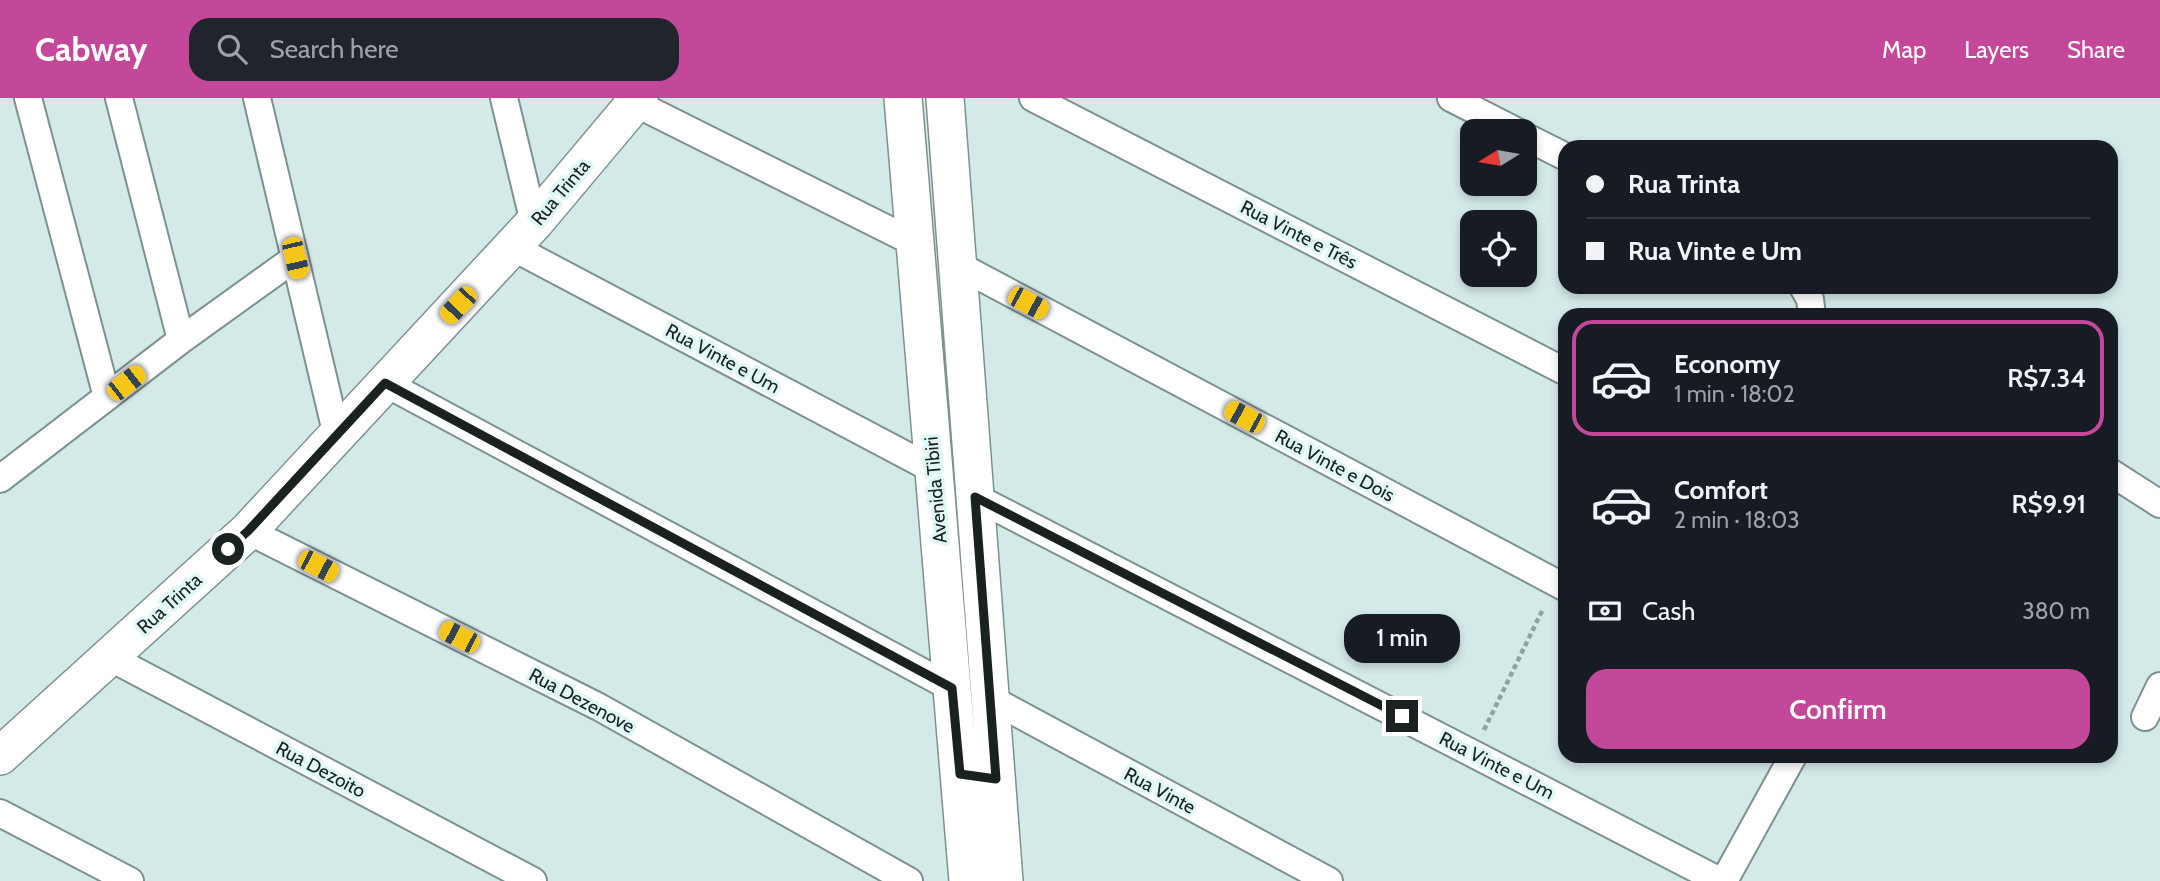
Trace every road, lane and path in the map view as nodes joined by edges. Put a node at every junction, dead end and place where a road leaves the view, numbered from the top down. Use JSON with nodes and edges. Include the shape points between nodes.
{"nodes":[{"id":1,"x":28,"y":98,"type":"edge"},
{"id":2,"x":120,"y":98,"type":"edge"},
{"id":3,"x":257,"y":98,"type":"edge"},
{"id":4,"x":504,"y":98,"type":"edge"},
{"id":5,"x":903,"y":98,"type":"edge"},
{"id":6,"x":945,"y":98,"type":"edge"},
{"id":7,"x":1033,"y":98,"type":"edge"},
{"id":8,"x":1451,"y":98,"type":"edge"},
{"id":9,"x":637,"y":100,"type":"edge"},
{"id":10,"x":1492,"y":119,"type":"edge"},
{"id":11,"x":1537,"y":142,"type":"edge"},
{"id":12,"x":1558,"y":153,"type":"edge"},
{"id":13,"x":523,"y":235,"type":"junction"},
{"id":14,"x":915,"y":243,"type":"junction"},
{"id":15,"x":295,"y":258,"type":"junction"},
{"id":16,"x":956,"y":264,"type":"junction"},
{"id":17,"x":181,"y":340,"type":"junction"},
{"id":18,"x":1558,"y":368,"type":"edge"},
{"id":19,"x":385,"y":383,"type":"junction"},
{"id":20,"x":107,"y":397,"type":"junction"},
{"id":21,"x":337,"y":436,"type":"junction"},
{"id":22,"x":933,"y":470,"type":"junction"},
{"id":23,"x":2118,"y":477,"type":"edge"},
{"id":24,"x":0,"y":479,"type":"edge"},
{"id":25,"x":975,"y":497,"type":"junction"},
{"id":26,"x":2160,"y":504,"type":"edge"},
{"id":27,"x":248,"y":531,"type":"junction"},
{"id":28,"x":1558,"y":584,"type":"edge"},
{"id":29,"x":1558,"y":589,"type":"edge"},
{"id":30,"x":110,"y":657,"type":"junction"},
{"id":31,"x":2160,"y":686,"type":"edge"},
{"id":32,"x":952,"y":688,"type":"junction"},
{"id":33,"x":991,"y":699,"type":"junction"},
{"id":34,"x":2145,"y":716,"type":"dead end"},
{"id":35,"x":1474,"y":753,"type":"junction"},
{"id":36,"x":0,"y":756,"type":"edge"},
{"id":37,"x":1789,"y":763,"type":"edge"},
{"id":38,"x":960,"y":774,"type":"junction"},
{"id":39,"x":996,"y":779,"type":"junction"},
{"id":40,"x":0,"y":813,"type":"edge"},
{"id":41,"x":130,"y":881,"type":"edge"},
{"id":42,"x":533,"y":881,"type":"edge"},
{"id":43,"x":909,"y":881,"type":"edge"},
{"id":44,"x":968,"y":881,"type":"edge"},
{"id":45,"x":1004,"y":881,"type":"edge"},
{"id":46,"x":1329,"y":881,"type":"edge"},
{"id":47,"x":1722,"y":881,"type":"edge"}],
"edges":[{"from":1,"to":20,"type":"street"},
{"from":2,"to":17,"type":"street"},
{"from":3,"to":15,"type":"street"},
{"from":4,"to":13,"type":"street"},
{"from":5,"to":14,"type":"main road","name":"Avenida Tibiri"},
{"from":6,"to":16,"type":"main road","name":"Avenida Tibiri"},
{"from":7,"to":18,"type":"street","name":"Rua Vinte e Três"},
{"from":8,"to":10,"type":"street"},
{"from":9,"to":13,"type":"main road","name":"Rua Trinta"},
{"from":9,"to":14,"type":"street"},
{"from":11,"to":12,"type":"street"},
{"from":13,"to":19,"type":"main road","name":"Rua Trinta"},
{"from":13,"to":22,"type":"street","name":"Rua Vinte e Um"},
{"from":14,"to":22,"type":"main road","name":"Avenida Tibiri"},
{"from":15,"to":17,"type":"street"},
{"from":15,"to":21,"type":"street"},
{"from":16,"to":25,"type":"main road","name":"Avenida Tibiri"},
{"from":16,"to":28,"type":"street","name":"Rua Vinte e Dois"},
{"from":17,"to":20,"type":"street"},
{"from":19,"to":21,"type":"main road","name":"Rua Trinta"},
{"from":19,"to":32,"type":"street"},
{"from":20,"to":24,"type":"street"},
{"from":21,"to":27,"type":"main road","name":"Rua Trinta"},
{"from":22,"to":32,"type":"main road","name":"Avenida Tibiri"},
{"from":23,"to":26,"type":"street"},
{"from":25,"to":33,"type":"main road","name":"Avenida Tibiri"},
{"from":25,"to":35,"type":"street","name":"Rua Vinte e Um"},
{"from":27,"to":30,"type":"main road","name":"Rua Trinta"},
{"from":27,"to":43,"type":"street","name":"Rua Dezenove","via":[[599,707]]},
{"from":29,"to":35,"type":"path"},
{"from":30,"to":36,"type":"main road","name":"Rua Trinta"},
{"from":30,"to":42,"type":"street","name":"Rua Dezoito"},
{"from":31,"to":34,"type":"street"},
{"from":32,"to":38,"type":"main road","name":"Avenida Tibiri"},
{"from":33,"to":39,"type":"main road","name":"Avenida Tibiri"},
{"from":33,"to":46,"type":"street","name":"Rua Vinte"},
{"from":35,"to":47,"type":"street","name":"Rua Vinte e Um"},
{"from":37,"to":47,"type":"street"},
{"from":38,"to":39,"type":"main road"},
{"from":38,"to":44,"type":"main road","name":"Avenida Tibiri"},
{"from":39,"to":45,"type":"main road","name":"Avenida Tibiri"},
{"from":40,"to":41,"type":"street"}]}
